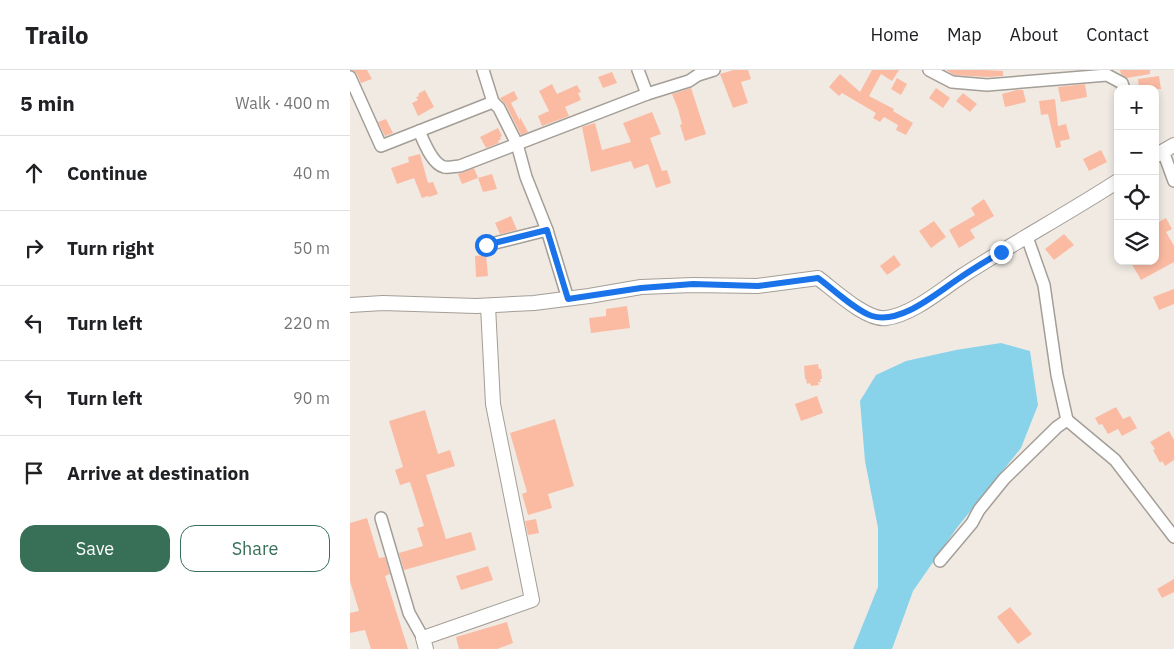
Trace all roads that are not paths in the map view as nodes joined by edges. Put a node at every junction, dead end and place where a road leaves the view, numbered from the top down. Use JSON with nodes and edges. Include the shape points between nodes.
{"nodes":[{"id":1,"x":482,"y":70,"type":"edge"},
{"id":2,"x":638,"y":70,"type":"edge"},
{"id":3,"x":714,"y":70,"type":"edge"},
{"id":4,"x":929,"y":70,"type":"edge"},
{"id":5,"x":697,"y":73,"type":"edge"},
{"id":6,"x":350,"y":77,"type":"edge"},
{"id":7,"x":1123,"y":85,"type":"edge"},
{"id":8,"x":647,"y":94,"type":"junction"},
{"id":9,"x":493,"y":102,"type":"junction"},
{"id":10,"x":419,"y":131,"type":"junction"},
{"id":11,"x":517,"y":144,"type":"junction"},
{"id":12,"x":1164,"y":151,"type":"edge"},
{"id":13,"x":1174,"y":181,"type":"edge"},
{"id":14,"x":1114,"y":183,"type":"edge"},
{"id":15,"x":547,"y":230,"type":"junction"},
{"id":16,"x":1027,"y":237,"type":"junction"},
{"id":17,"x":486,"y":245,"type":"dead end"},
{"id":18,"x":568,"y":299,"type":"junction"},
{"id":19,"x":350,"y":305,"type":"edge"},
{"id":20,"x":488,"y":306,"type":"junction"},
{"id":21,"x":1067,"y":420,"type":"junction"},
{"id":22,"x":381,"y":518,"type":"dead end"},
{"id":23,"x":1174,"y":537,"type":"edge"},
{"id":24,"x":940,"y":561,"type":"dead end"},
{"id":25,"x":425,"y":643,"type":"edge"}],
"edges":[{"from":1,"to":9,"type":"street"},
{"from":2,"to":8,"type":"street"},
{"from":3,"to":5,"type":"street"},
{"from":4,"to":7,"type":"street","via":[[952,82],[987,86],[1107,75]]},
{"from":5,"to":8,"type":"street","via":[[689,81]]},
{"from":6,"to":10,"type":"street","via":[[381,146]]},
{"from":8,"to":11,"type":"street"},
{"from":9,"to":10,"type":"street"},
{"from":9,"to":11,"type":"street"},
{"from":10,"to":11,"type":"street","via":[[435,160],[447,168]]},
{"from":11,"to":15,"type":"street"},
{"from":12,"to":13,"type":"street"},
{"from":14,"to":16,"type":"street"},
{"from":15,"to":17,"type":"street"},
{"from":15,"to":18,"type":"street"},
{"from":16,"to":18,"type":"street","via":[[929,299],[885,319],[858,309],[818,278],[758,286],[693,284],[641,288]]},
{"from":16,"to":21,"type":"street","via":[[1044,285]]},
{"from":18,"to":20,"type":"street"},
{"from":19,"to":20,"type":"street"},
{"from":20,"to":25,"type":"street","via":[[493,404],[532,600]]},
{"from":21,"to":23,"type":"street","via":[[1115,460]]},
{"from":21,"to":24,"type":"street","via":[[1004,479]]},
{"from":22,"to":25,"type":"street","via":[[409,613]]}]}
